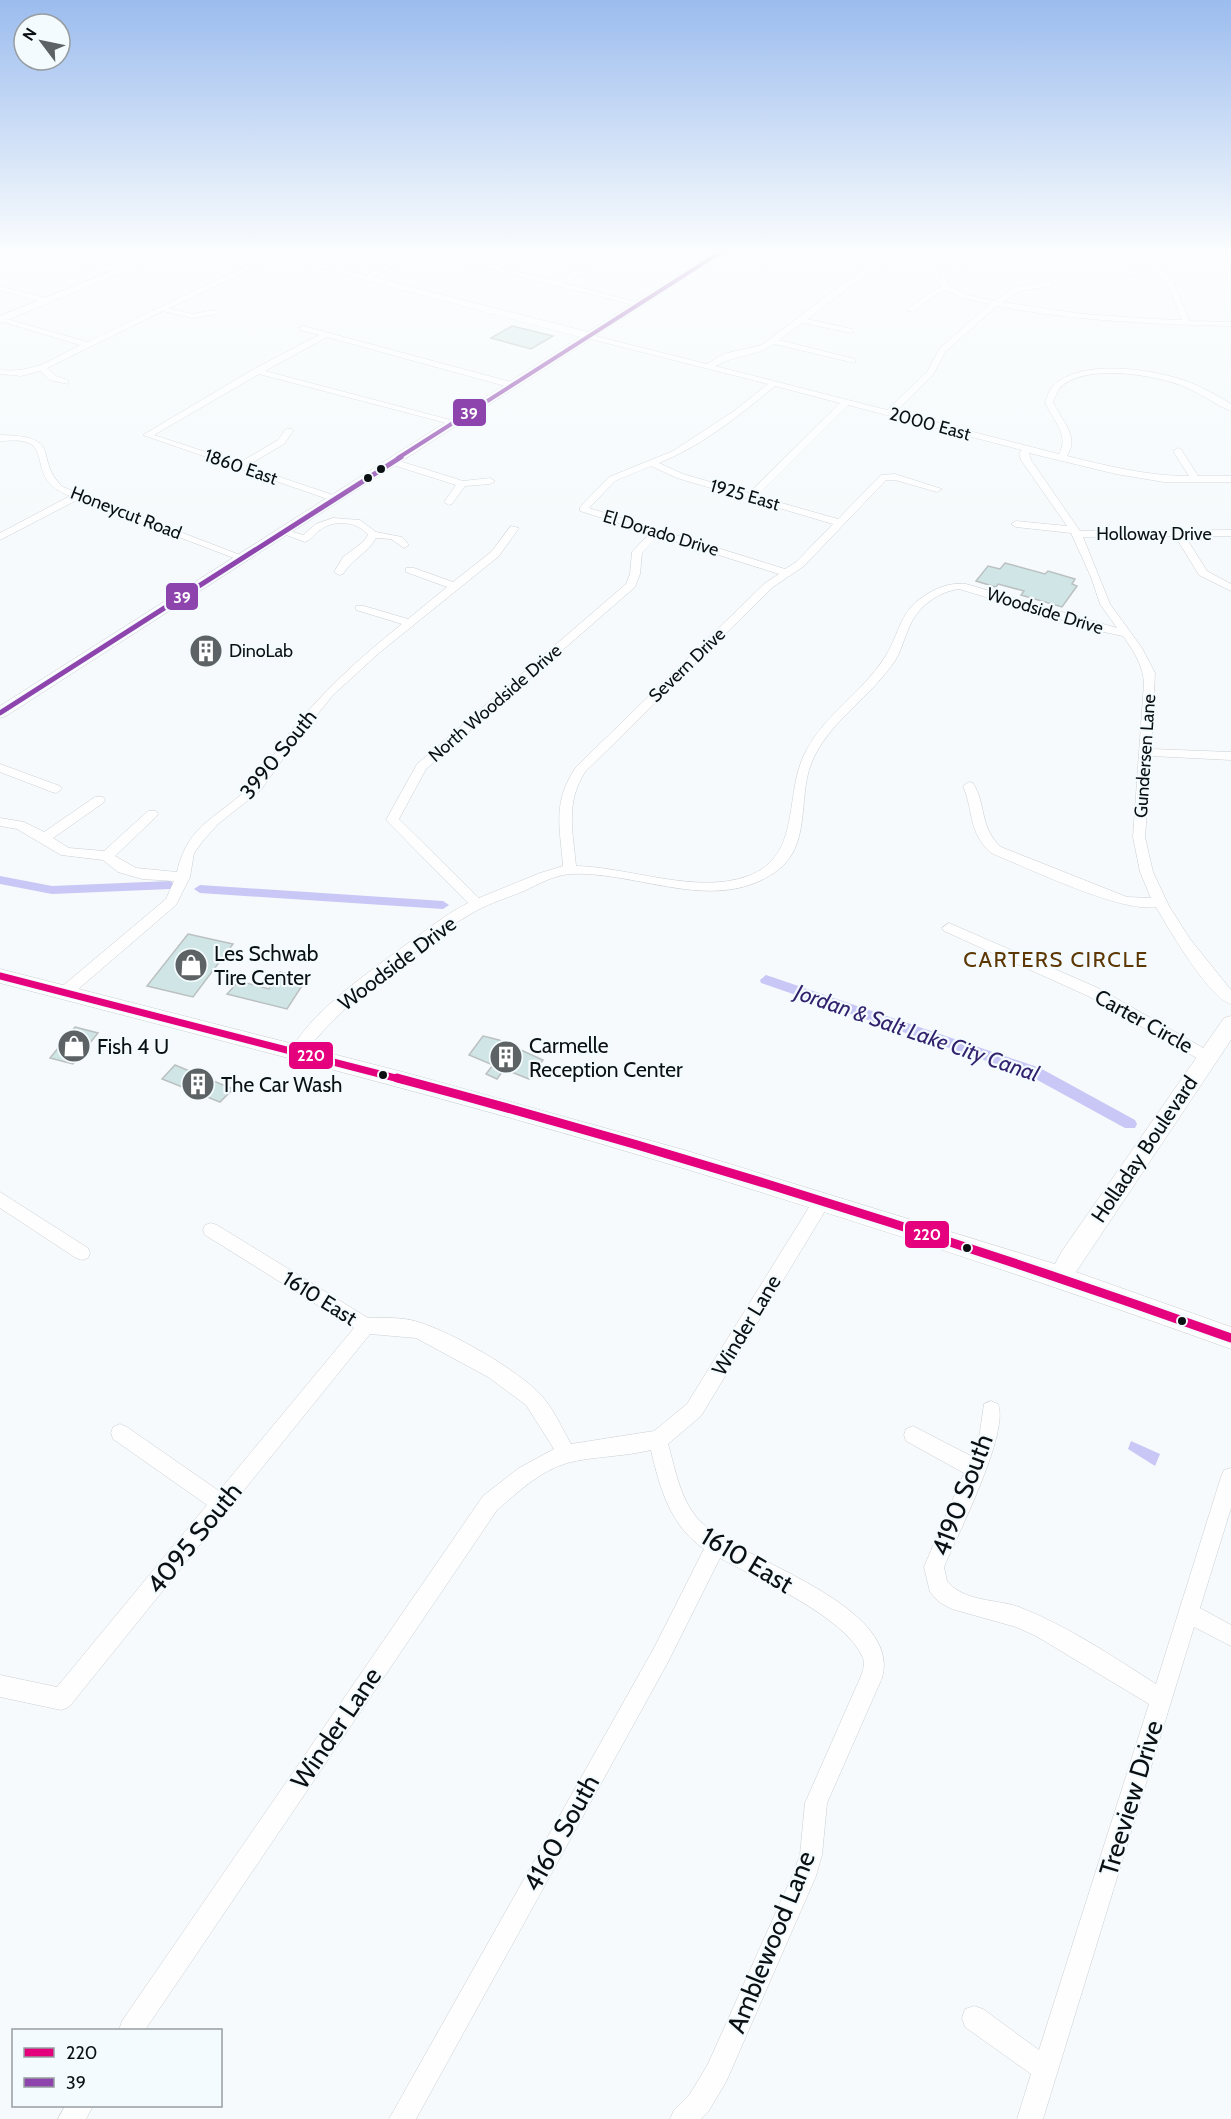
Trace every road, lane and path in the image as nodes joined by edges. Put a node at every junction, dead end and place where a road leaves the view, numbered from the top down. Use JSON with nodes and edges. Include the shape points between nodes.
{"nodes":[{"id":1,"x":83,"y":347,"type":"edge"},
{"id":2,"x":302,"y":347,"type":"edge"},
{"id":3,"x":373,"y":347,"type":"edge"},
{"id":4,"x":573,"y":347,"type":"edge"},
{"id":5,"x":633,"y":347,"type":"edge"},
{"id":6,"x":762,"y":347,"type":"edge"},
{"id":7,"x":796,"y":347,"type":"edge"},
{"id":8,"x":946,"y":347,"type":"edge"},
{"id":9,"x":852,"y":361,"type":"dead end"},
{"id":10,"x":709,"y":366,"type":"junction"},
{"id":11,"x":41,"y":368,"type":"junction"},
{"id":12,"x":257,"y":371,"type":"junction"},
{"id":13,"x":0,"y":372,"type":"edge"},
{"id":14,"x":65,"y":382,"type":"dead end"},
{"id":15,"x":774,"y":383,"type":"junction"},
{"id":16,"x":512,"y":385,"type":"junction"},
{"id":17,"x":846,"y":402,"type":"junction"},
{"id":18,"x":1231,"y":408,"type":"edge"},
{"id":19,"x":888,"y":413,"type":"junction"},
{"id":20,"x":454,"y":422,"type":"junction"},
{"id":21,"x":289,"y":431,"type":"dead end"},
{"id":22,"x":0,"y":438,"type":"edge"},
{"id":23,"x":1027,"y":449,"type":"junction"},
{"id":24,"x":1178,"y":451,"type":"dead end"},
{"id":25,"x":1061,"y":458,"type":"junction"},
{"id":26,"x":393,"y":462,"type":"junction"},
{"id":27,"x":652,"y":463,"type":"junction"},
{"id":28,"x":240,"y":466,"type":"junction"},
{"id":29,"x":1231,"y":479,"type":"edge"},
{"id":30,"x":1196,"y":480,"type":"junction"},
{"id":31,"x":490,"y":481,"type":"dead end"},
{"id":32,"x":462,"y":484,"type":"junction"},
{"id":33,"x":937,"y":489,"type":"dead end"},
{"id":34,"x":78,"y":496,"type":"junction"},
{"id":35,"x":750,"y":496,"type":"junction"},
{"id":36,"x":336,"y":499,"type":"junction"},
{"id":37,"x":449,"y":502,"type":"dead end"},
{"id":38,"x":840,"y":523,"type":"junction"},
{"id":39,"x":1016,"y":524,"type":"dead end"},
{"id":40,"x":514,"y":528,"type":"dead end"},
{"id":41,"x":283,"y":532,"type":"junction"},
{"id":42,"x":656,"y":532,"type":"junction"},
{"id":43,"x":1076,"y":532,"type":"junction"},
{"id":44,"x":1179,"y":534,"type":"junction"},
{"id":45,"x":1231,"y":534,"type":"edge"},
{"id":46,"x":373,"y":535,"type":"junction"},
{"id":47,"x":0,"y":537,"type":"edge"},
{"id":48,"x":404,"y":545,"type":"dead end"},
{"id":49,"x":243,"y":558,"type":"junction"},
{"id":50,"x":410,"y":570,"type":"dead end"},
{"id":51,"x":339,"y":572,"type":"dead end"},
{"id":52,"x":787,"y":573,"type":"junction"},
{"id":53,"x":456,"y":586,"type":"junction"},
{"id":54,"x":1231,"y":588,"type":"edge"},
{"id":55,"x":360,"y":608,"type":"dead end"},
{"id":56,"x":409,"y":623,"type":"junction"},
{"id":57,"x":1125,"y":633,"type":"junction"},
{"id":58,"x":0,"y":713,"type":"edge"},
{"id":59,"x":1145,"y":752,"type":"junction"},
{"id":60,"x":1231,"y":756,"type":"edge"},
{"id":61,"x":0,"y":768,"type":"edge"},
{"id":62,"x":969,"y":786,"type":"dead end"},
{"id":63,"x":56,"y":789,"type":"dead end"},
{"id":64,"x":99,"y":800,"type":"dead end"},
{"id":65,"x":152,"y":814,"type":"dead end"},
{"id":66,"x":0,"y":822,"type":"edge"},
{"id":67,"x":45,"y":837,"type":"junction"},
{"id":68,"x":107,"y":856,"type":"junction"},
{"id":69,"x":570,"y":870,"type":"junction"},
{"id":70,"x":183,"y":877,"type":"junction"},
{"id":71,"x":1161,"y":901,"type":"junction"},
{"id":72,"x":477,"y":904,"type":"junction"},
{"id":73,"x":949,"y":928,"type":"dead end"},
{"id":74,"x":0,"y":976,"type":"edge"},
{"id":75,"x":64,"y":993,"type":"junction"},
{"id":76,"x":1231,"y":999,"type":"edge"},
{"id":77,"x":1231,"y":1024,"type":"edge"},
{"id":78,"x":296,"y":1053,"type":"junction"},
{"id":79,"x":1207,"y":1057,"type":"junction"},
{"id":80,"x":0,"y":1199,"type":"edge"},
{"id":81,"x":822,"y":1201,"type":"junction"},
{"id":82,"x":211,"y":1230,"type":"dead end"},
{"id":83,"x":81,"y":1253,"type":"dead end"},
{"id":84,"x":1061,"y":1277,"type":"junction"},
{"id":85,"x":366,"y":1326,"type":"junction"},
{"id":86,"x":1231,"y":1338,"type":"edge"},
{"id":87,"x":991,"y":1410,"type":"dead end"},
{"id":88,"x":120,"y":1433,"type":"dead end"},
{"id":89,"x":913,"y":1435,"type":"dead end"},
{"id":90,"x":657,"y":1439,"type":"junction"},
{"id":91,"x":567,"y":1454,"type":"junction"},
{"id":92,"x":976,"y":1469,"type":"junction"},
{"id":93,"x":1231,"y":1477,"type":"edge"},
{"id":94,"x":222,"y":1504,"type":"junction"},
{"id":95,"x":716,"y":1545,"type":"junction"},
{"id":96,"x":1188,"y":1612,"type":"junction"},
{"id":97,"x":1231,"y":1636,"type":"edge"},
{"id":98,"x":873,"y":1656,"type":"joint"},
{"id":99,"x":0,"y":1686,"type":"edge"},
{"id":100,"x":1161,"y":1699,"type":"junction"},
{"id":101,"x":974,"y":2018,"type":"dead end"},
{"id":102,"x":132,"y":2029,"type":"edge"},
{"id":103,"x":1045,"y":2069,"type":"junction"},
{"id":104,"x":402,"y":2119,"type":"edge"},
{"id":105,"x":683,"y":2119,"type":"edge"},
{"id":106,"x":1030,"y":2119,"type":"edge"}],
"edges":[{"from":1,"to":11,"type":"street"},
{"from":2,"to":12,"type":"street"},
{"from":3,"to":16,"type":"street"},
{"from":4,"to":16,"type":"main road"},
{"from":5,"to":10,"type":"street","name":"2000 East"},
{"from":6,"to":10,"type":"street","via":[[726,356]]},
{"from":7,"to":9,"type":"street"},
{"from":8,"to":19,"type":"street","via":[[930,373]]},
{"from":10,"to":15,"type":"street","name":"2000 East"},
{"from":11,"to":13,"type":"street","via":[[21,374]]},
{"from":11,"to":14,"type":"street"},
{"from":12,"to":20,"type":"street"},
{"from":12,"to":28,"type":"street","name":"1860 East","via":[[147,435]]},
{"from":15,"to":17,"type":"street","name":"2000 East"},
{"from":15,"to":27,"type":"street","name":"El Dorado Drive","via":[[721,424],[676,453]]},
{"from":16,"to":20,"type":"main road"},
{"from":17,"to":19,"type":"street","name":"2000 East"},
{"from":17,"to":35,"type":"street"},
{"from":18,"to":25,"type":"street","via":[[1192,386],[1158,376],[1106,372],[1068,378],[1050,393],[1049,402],[1068,437]]},
{"from":19,"to":23,"type":"street","name":"2000 East"},
{"from":20,"to":26,"type":"main road"},
{"from":21,"to":28,"type":"street","via":[[281,442]]},
{"from":22,"to":34,"type":"street","name":"Honeycut Road","via":[[38,445],[51,482]]},
{"from":23,"to":25,"type":"street","name":"2000 East"},
{"from":23,"to":43,"type":"street","name":"Gundersen Lane","via":[[1026,460]]},
{"from":24,"to":30,"type":"street"},
{"from":25,"to":30,"type":"street","name":"2000 East","via":[[1138,476]]},
{"from":26,"to":32,"type":"street"},
{"from":26,"to":36,"type":"main road"},
{"from":27,"to":35,"type":"street","name":"1925 East","via":[[680,476]]},
{"from":27,"to":42,"type":"street","name":"El Dorado Drive","via":[[612,479],[583,509]]},
{"from":28,"to":36,"type":"street","name":"1860 East"},
{"from":29,"to":30,"type":"street","name":"2000 East"},
{"from":31,"to":32,"type":"street"},
{"from":32,"to":37,"type":"street"},
{"from":33,"to":38,"type":"street","name":"Severn Drive","via":[[887,476]]},
{"from":34,"to":47,"type":"street"},
{"from":34,"to":49,"type":"street","name":"Honeycut Road"},
{"from":35,"to":38,"type":"street","name":"1925 East"},
{"from":36,"to":41,"type":"main road"},
{"from":38,"to":52,"type":"street","name":"Severn Drive"},
{"from":39,"to":43,"type":"street","name":"Holloway Drive"},
{"from":40,"to":53,"type":"street","name":"3990 South","via":[[500,549]]},
{"from":41,"to":46,"type":"street","via":[[304,539],[320,525],[342,520],[366,527]]},
{"from":41,"to":49,"type":"main road"},
{"from":42,"to":52,"type":"street","name":"El Dorado Drive"},
{"from":42,"to":72,"type":"street","name":"North Woodside Drive","via":[[637,552],[631,585],[422,767],[392,820]]},
{"from":43,"to":44,"type":"street","name":"Holloway Drive"},
{"from":43,"to":57,"type":"street","name":"Gundersen Lane","via":[[1105,604]]},
{"from":44,"to":45,"type":"street","name":"Holloway Drive"},
{"from":44,"to":54,"type":"street","via":[[1203,573]]},
{"from":46,"to":48,"type":"street","via":[[393,536]]},
{"from":46,"to":51,"type":"street","via":[[370,542],[347,558]]},
{"from":49,"to":58,"type":"main road"},
{"from":50,"to":53,"type":"street"},
{"from":52,"to":69,"type":"street","name":"Severn Drive","via":[[769,585],[571,782],[564,806]]},
{"from":53,"to":56,"type":"street","name":"3990 South"},
{"from":55,"to":56,"type":"street"},
{"from":56,"to":70,"type":"street","name":"3990 South","via":[[328,693],[257,787],[203,831],[188,853]]},
{"from":57,"to":59,"type":"street","name":"Gundersen Lane","via":[[1149,673]]},
{"from":57,"to":69,"type":"street","name":"Woodside Drive","via":[[966,587],[940,591],[915,609],[876,678],[817,741],[799,787],[791,843],[774,867],[742,882],[709,886]]},
{"from":59,"to":60,"type":"street"},
{"from":59,"to":71,"type":"street","name":"Gundersen Lane","via":[[1139,837],[1142,860]]},
{"from":61,"to":63,"type":"street"},
{"from":62,"to":71,"type":"street","via":[[977,800],[980,835],[996,850],[1125,901]]},
{"from":64,"to":67,"type":"street"},
{"from":65,"to":68,"type":"street"},
{"from":66,"to":67,"type":"street","via":[[20,825]]},
{"from":67,"to":68,"type":"street","via":[[66,852]]},
{"from":68,"to":70,"type":"street","via":[[139,875]]},
{"from":69,"to":72,"type":"street","name":"Woodside Drive","via":[[550,874]]},
{"from":70,"to":75,"type":"street","name":"3990 South","via":[[171,902]]},
{"from":71,"to":76,"type":"street","name":"Gundersen Lane","via":[[1210,979]]},
{"from":72,"to":78,"type":"street","name":"Woodside Drive","via":[[358,987]]},
{"from":73,"to":79,"type":"street","name":"Carter Circle","via":[[1093,992]]},
{"from":74,"to":75,"type":"main road"},
{"from":75,"to":78,"type":"main road"},
{"from":77,"to":79,"type":"main road","name":"Holladay Boulevard"},
{"from":78,"to":81,"type":"main road","via":[[684,1159]]},
{"from":79,"to":84,"type":"main road","name":"Holladay Boulevard","via":[[1070,1258]]},
{"from":80,"to":83,"type":"street"},
{"from":81,"to":84,"type":"main road"},
{"from":81,"to":90,"type":"street","name":"Winder Lane","via":[[694,1410]]},
{"from":82,"to":85,"type":"street","name":"1610 East"},
{"from":84,"to":86,"type":"main road"},
{"from":85,"to":91,"type":"street","name":"1610 East","via":[[414,1329],[468,1356],[526,1393]]},
{"from":85,"to":94,"type":"street","name":"4095 South"},
{"from":87,"to":92,"type":"street","name":"4190 South","via":[[988,1438]]},
{"from":88,"to":94,"type":"street"},
{"from":89,"to":92,"type":"street"},
{"from":90,"to":91,"type":"street","name":"Winder Lane"},
{"from":90,"to":95,"type":"street","name":"1610 East","via":[[679,1512]]},
{"from":91,"to":102,"type":"street","name":"Winder Lane","via":[[522,1475],[490,1503]]},
{"from":92,"to":100,"type":"street","name":"4190 South","via":[[936,1559],[936,1581],[941,1591],[949,1598],[1023,1618]]},
{"from":93,"to":96,"type":"street","name":"Treeview Drive"},
{"from":94,"to":99,"type":"street","name":"4095 South","via":[[61,1699]]},
{"from":95,"to":98,"type":"street","name":"1610 East","via":[[773,1573],[828,1608],[856,1632]]},
{"from":95,"to":104,"type":"street","name":"4160 South","via":[[661,1655]]},
{"from":96,"to":97,"type":"street"},
{"from":96,"to":100,"type":"street","name":"Treeview Drive"},
{"from":98,"to":105,"type":"street","name":"Amblewood Lane","via":[[871,1678],[816,1803],[811,1856],[804,1876],[717,2073],[699,2103]]},
{"from":100,"to":103,"type":"street","name":"Treeview Drive"},
{"from":101,"to":103,"type":"street"},
{"from":103,"to":106,"type":"street","name":"Treeview Drive"}]}
